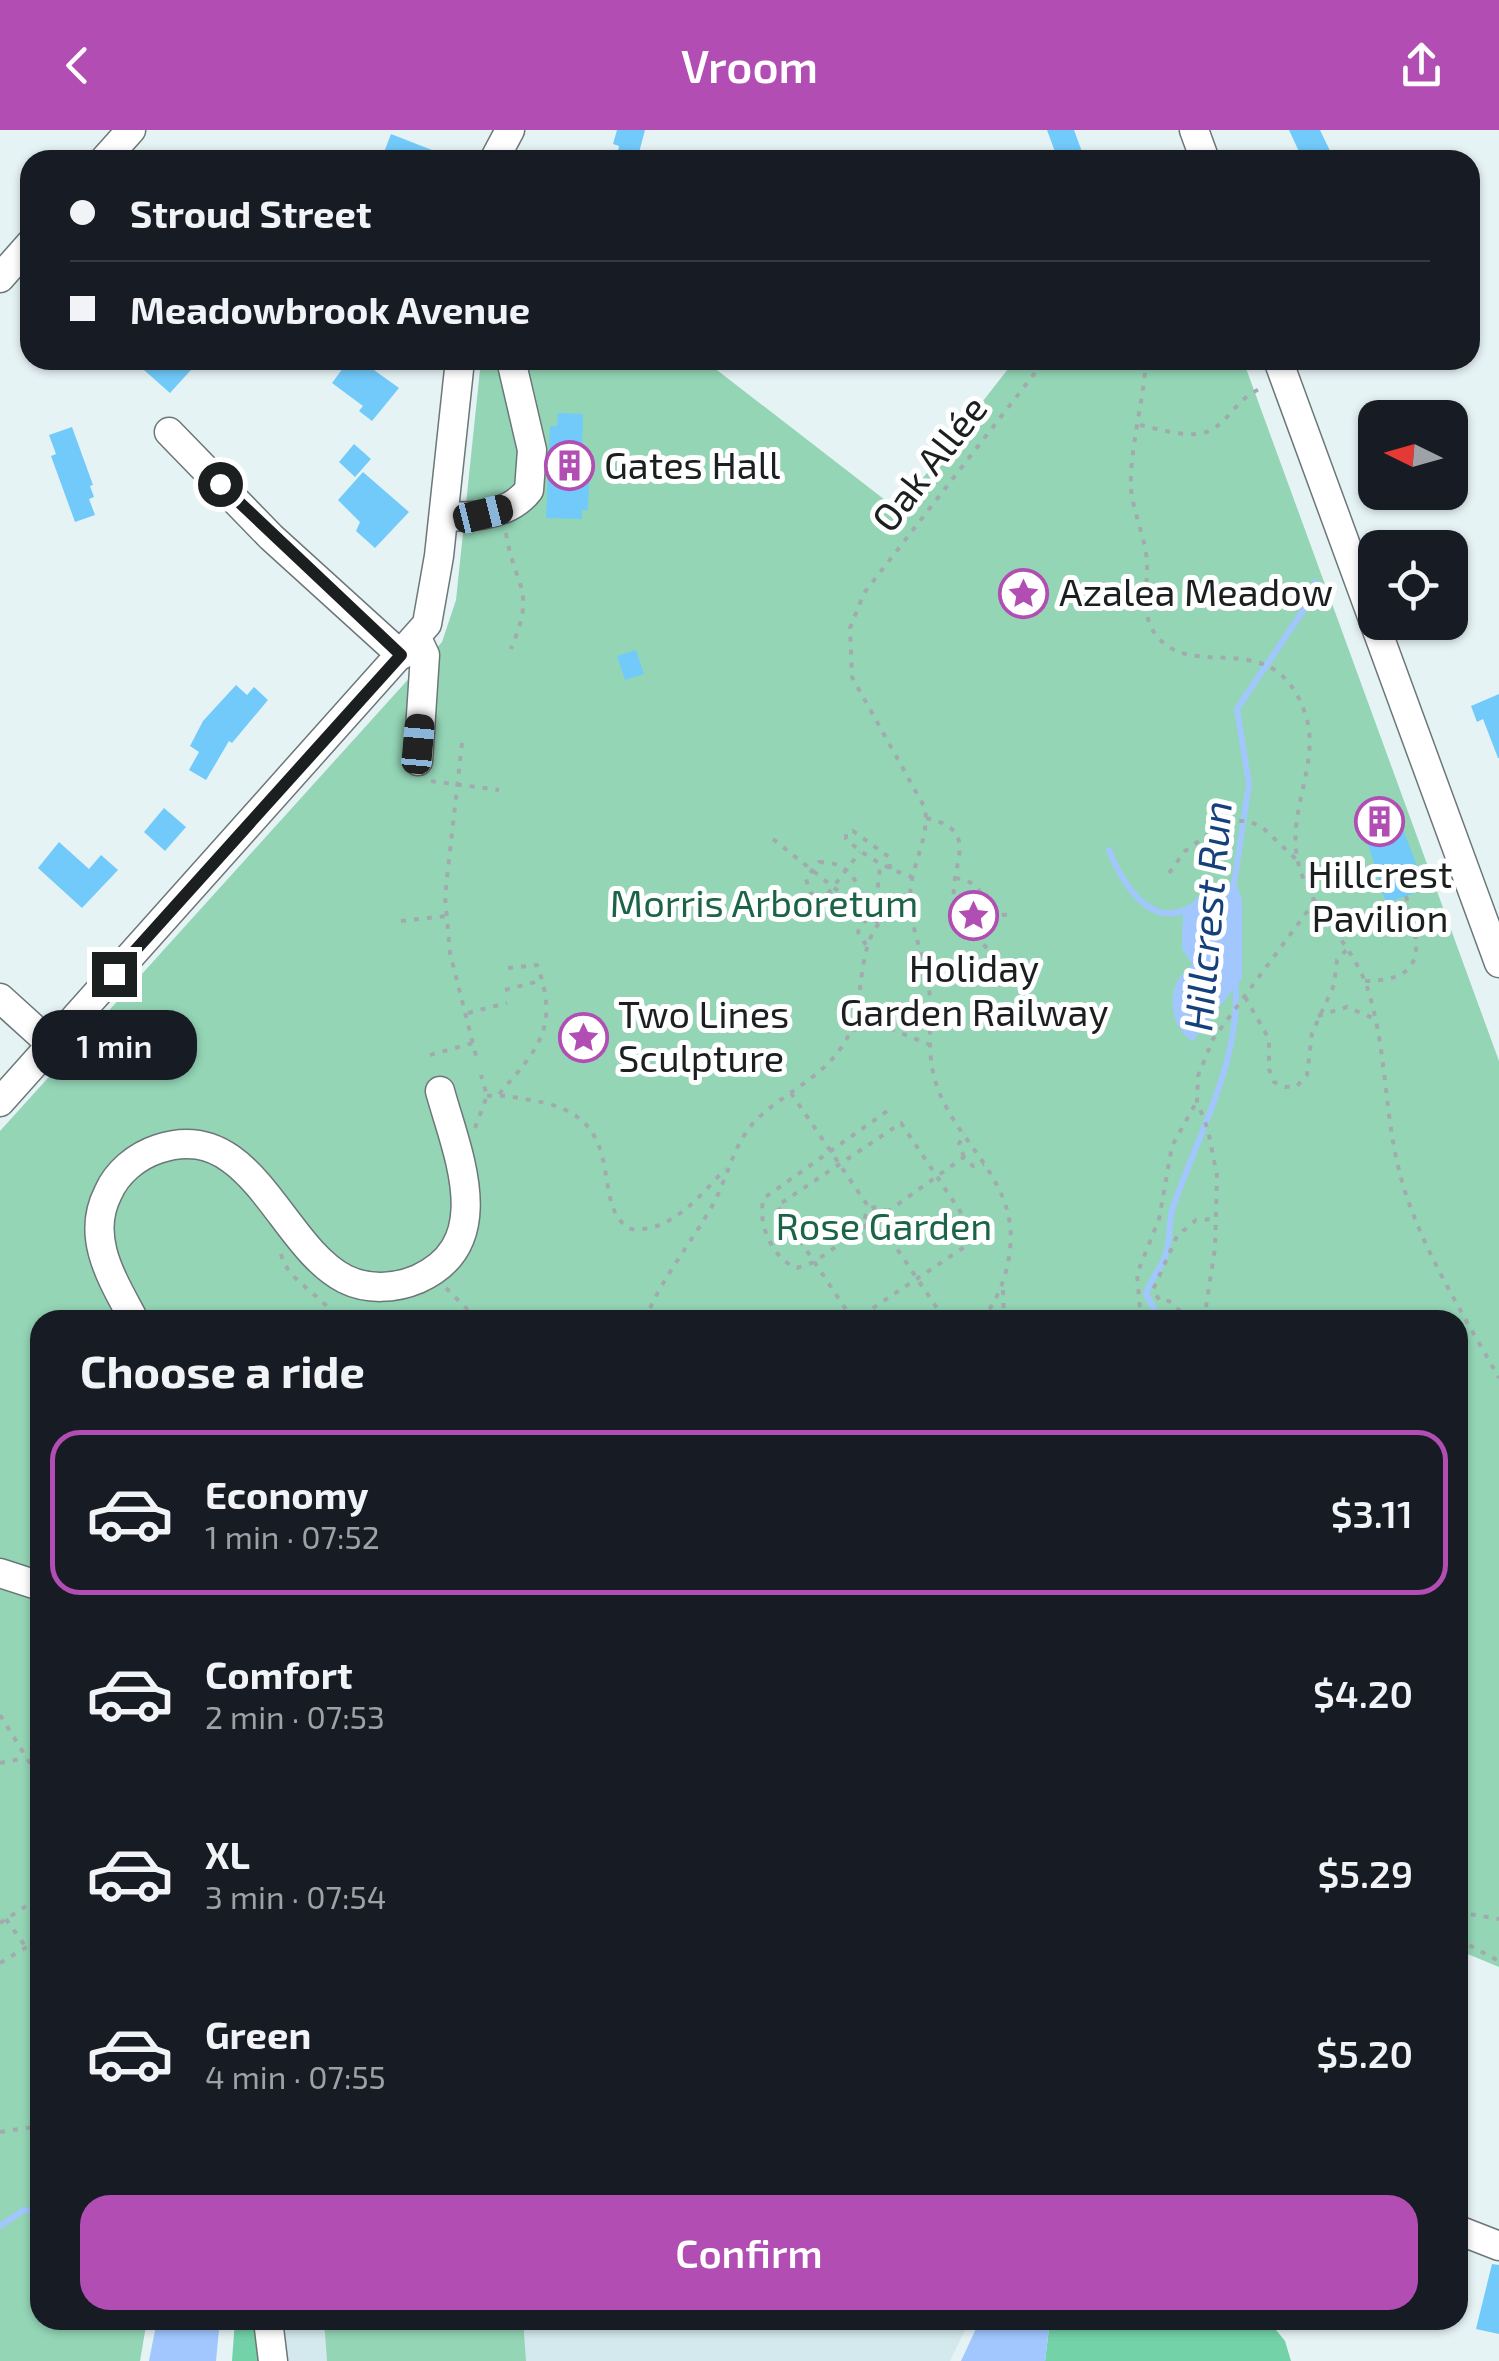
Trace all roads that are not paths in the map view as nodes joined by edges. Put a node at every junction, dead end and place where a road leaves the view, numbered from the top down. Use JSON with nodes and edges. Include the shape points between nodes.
{"nodes":[{"id":1,"x":131,"y":130,"type":"edge"},
{"id":2,"x":113,"y":150,"type":"edge"},
{"id":3,"x":20,"y":255,"type":"edge"},
{"id":4,"x":0,"y":278,"type":"edge"},
{"id":5,"x":459,"y":370,"type":"edge"},
{"id":6,"x":514,"y":370,"type":"edge"},
{"id":7,"x":1281,"y":370,"type":"edge"},
{"id":8,"x":169,"y":432,"type":"dead end"},
{"id":9,"x":444,"y":516,"type":"junction"},
{"id":10,"x":409,"y":646,"type":"junction"},
{"id":11,"x":418,"y":761,"type":"dead end"},
{"id":12,"x":1499,"y":963,"type":"edge"},
{"id":13,"x":0,"y":998,"type":"edge"},
{"id":14,"x":52,"y":1045,"type":"junction"},
{"id":15,"x":440,"y":1091,"type":"dead end"},
{"id":16,"x":0,"y":1102,"type":"edge"},
{"id":17,"x":129,"y":1310,"type":"edge"},
{"id":18,"x":0,"y":1573,"type":"edge"},
{"id":19,"x":30,"y":1583,"type":"edge"},
{"id":20,"x":1468,"y":2234,"type":"edge"},
{"id":21,"x":1499,"y":2246,"type":"edge"},
{"id":22,"x":269,"y":2330,"type":"edge"},
{"id":23,"x":273,"y":2361,"type":"edge"}],
"edges":[{"from":1,"to":2,"type":"street"},
{"from":3,"to":4,"type":"street"},
{"from":5,"to":9,"type":"street"},
{"from":6,"to":9,"type":"street","via":[[525,409],[529,490],[507,508]]},
{"from":7,"to":12,"type":"street"},
{"from":8,"to":10,"type":"street","via":[[271,536]]},
{"from":9,"to":10,"type":"street","via":[[431,612]]},
{"from":10,"to":11,"type":"street","via":[[425,655]]},
{"from":10,"to":14,"type":"street"},
{"from":13,"to":14,"type":"street"},
{"from":14,"to":16,"type":"street"},
{"from":15,"to":17,"type":"street","via":[[467,1213],[460,1240],[434,1270],[384,1288],[347,1280],[323,1264],[233,1159],[197,1146],[170,1146],[120,1174],[101,1211],[101,1252]]},
{"from":18,"to":19,"type":"street"},
{"from":20,"to":21,"type":"street"},
{"from":22,"to":23,"type":"street"}]}
